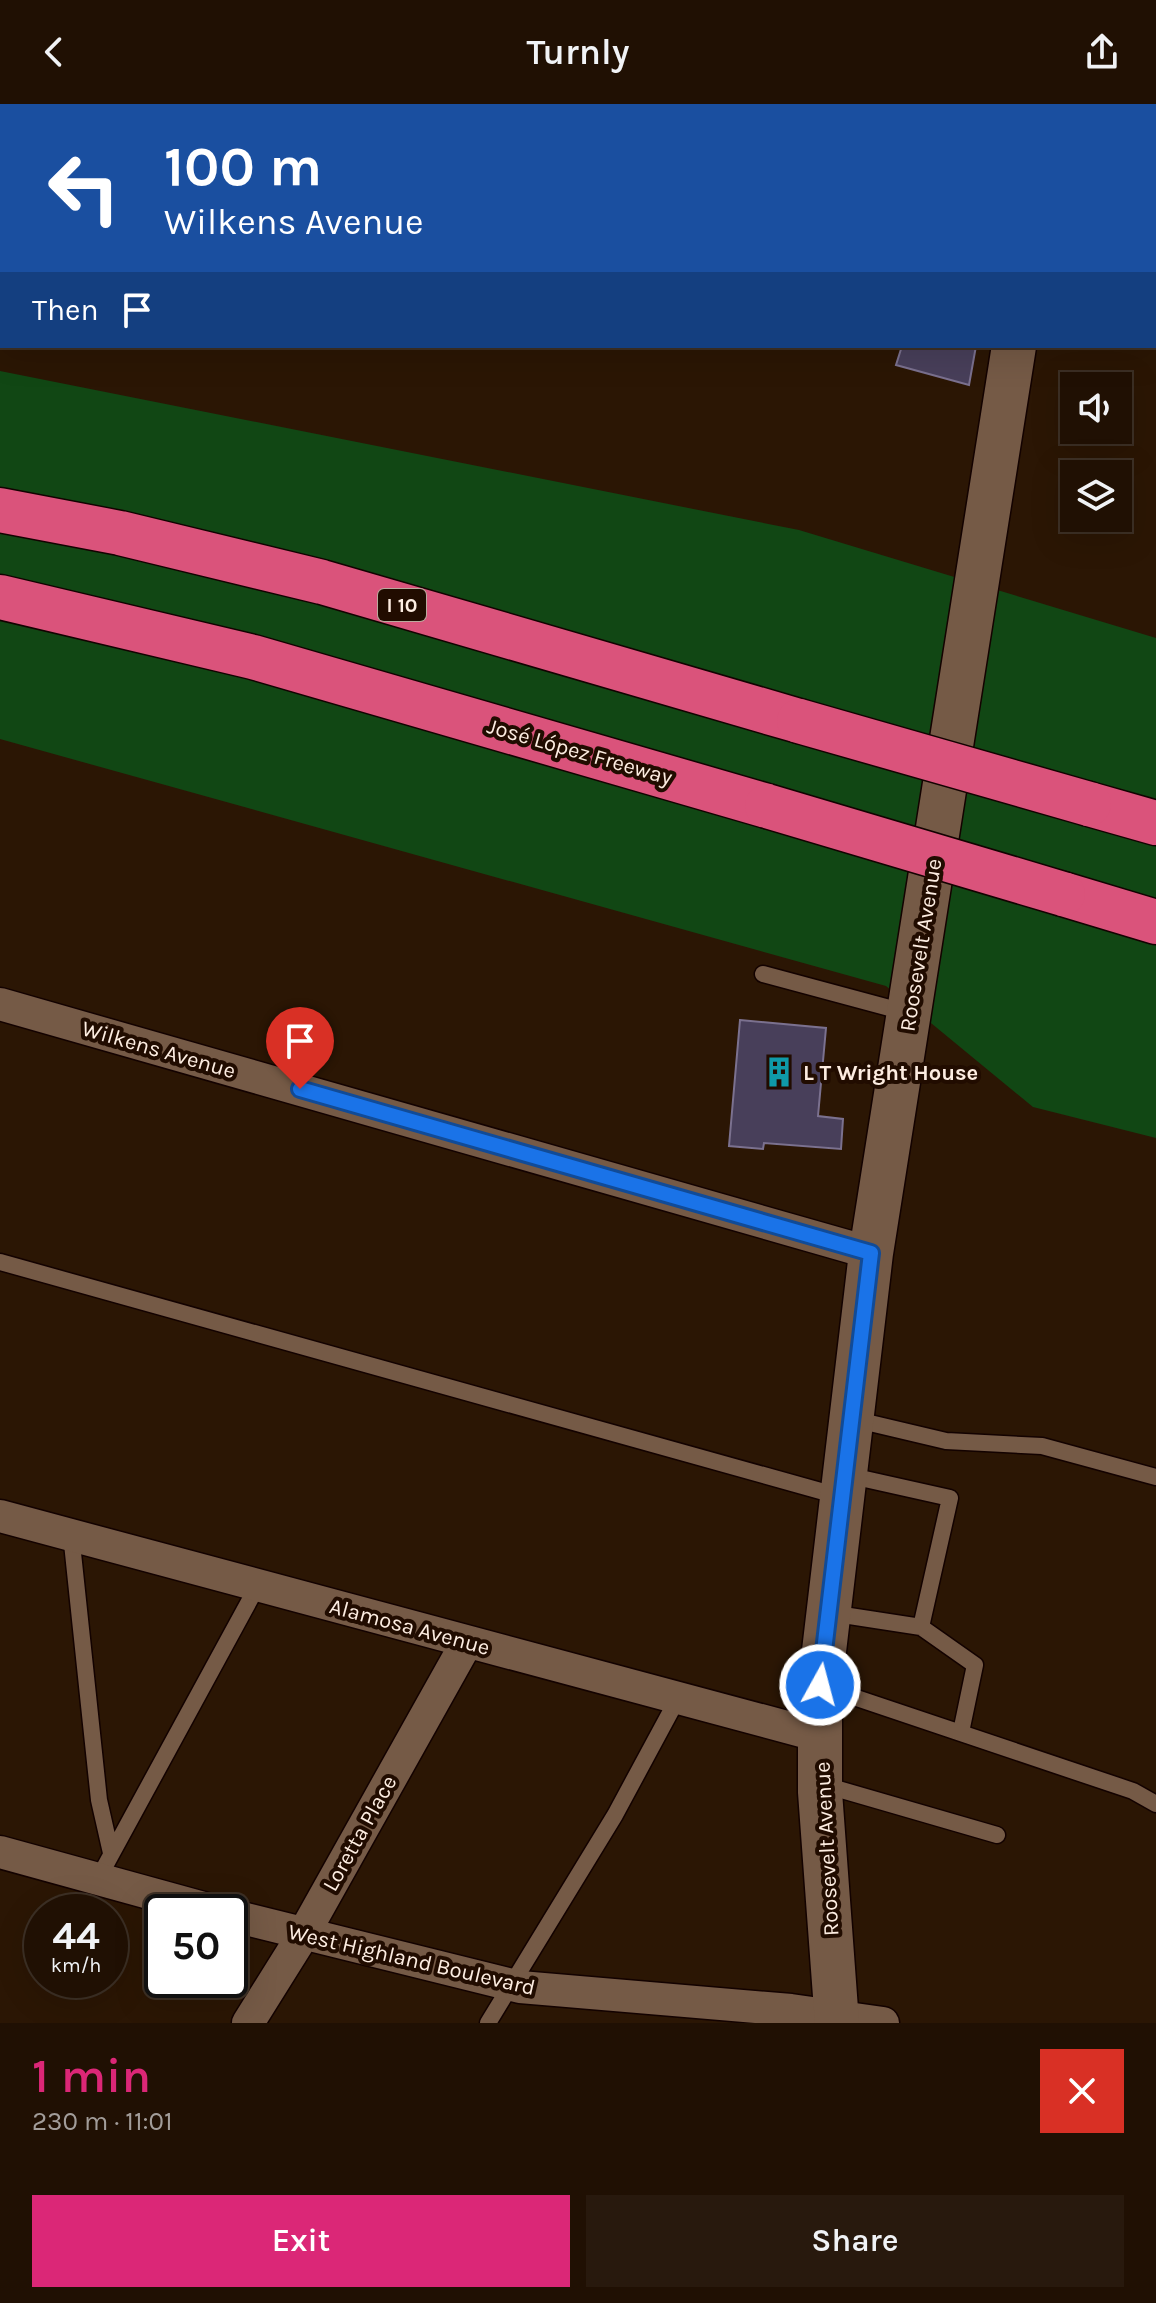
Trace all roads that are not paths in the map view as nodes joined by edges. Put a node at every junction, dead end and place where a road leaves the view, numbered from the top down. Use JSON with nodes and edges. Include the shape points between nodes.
{"nodes":[{"id":1,"x":1014,"y":348,"type":"edge"},
{"id":2,"x":0,"y":510,"type":"edge"},
{"id":3,"x":0,"y":597,"type":"edge"},
{"id":4,"x":1156,"y":823,"type":"edge"},
{"id":5,"x":1156,"y":922,"type":"edge"},
{"id":6,"x":763,"y":974,"type":"dead end"},
{"id":7,"x":0,"y":1004,"type":"edge"},
{"id":8,"x":909,"y":1013,"type":"junction"},
{"id":9,"x":871,"y":1253,"type":"junction"},
{"id":10,"x":0,"y":1262,"type":"edge"},
{"id":11,"x":851,"y":1419,"type":"junction"},
{"id":12,"x":1156,"y":1477,"type":"edge"},
{"id":13,"x":843,"y":1486,"type":"junction"},
{"id":14,"x":0,"y":1516,"type":"edge"},
{"id":15,"x":71,"y":1534,"type":"junction"},
{"id":16,"x":258,"y":1585,"type":"junction"},
{"id":17,"x":828,"y":1613,"type":"junction"},
{"id":18,"x":921,"y":1627,"type":"junction"},
{"id":19,"x":467,"y":1642,"type":"junction"},
{"id":20,"x":820,"y":1685,"type":"junction"},
{"id":21,"x":678,"y":1698,"type":"junction"},
{"id":22,"x":961,"y":1732,"type":"junction"},
{"id":23,"x":820,"y":1736,"type":"junction"},
{"id":24,"x":820,"y":1783,"type":"junction"},
{"id":25,"x":1156,"y":1804,"type":"edge"},
{"id":26,"x":997,"y":1835,"type":"dead end"},
{"id":27,"x":0,"y":1852,"type":"edge"},
{"id":28,"x":104,"y":1866,"type":"junction"},
{"id":29,"x":173,"y":1894,"type":"edge"},
{"id":30,"x":248,"y":1920,"type":"edge"},
{"id":31,"x":303,"y":1935,"type":"junction"},
{"id":32,"x":510,"y":1985,"type":"junction"},
{"id":33,"x":837,"y":2020,"type":"edge"},
{"id":34,"x":248,"y":2023,"type":"edge"},
{"id":35,"x":488,"y":2023,"type":"edge"},
{"id":36,"x":883,"y":2023,"type":"edge"}],
"edges":[{"from":1,"to":8,"type":"main road","name":"Roosevelt Avenue"},
{"from":2,"to":4,"type":"highway","number":"I 10","bridge":true,"via":[[322,582]]},
{"from":3,"to":5,"type":"highway","name":"José López Freeway","bridge":true,"via":[[253,657]]},
{"from":6,"to":8,"type":"lane"},
{"from":7,"to":9,"type":"street","name":"Wilkens Avenue"},
{"from":8,"to":9,"type":"main road","name":"Roosevelt Avenue"},
{"from":9,"to":11,"type":"main road","name":"Roosevelt Avenue"},
{"from":10,"to":13,"type":"lane"},
{"from":11,"to":12,"type":"lane","via":[[946,1441],[1042,1446]]},
{"from":11,"to":13,"type":"main road","name":"Roosevelt Avenue"},
{"from":13,"to":17,"type":"main road","name":"Roosevelt Avenue"},
{"from":13,"to":18,"type":"lane","via":[[950,1498]]},
{"from":14,"to":15,"type":"street","name":"Alamosa Avenue"},
{"from":15,"to":16,"type":"street","name":"Alamosa Avenue"},
{"from":15,"to":28,"type":"lane"},
{"from":16,"to":19,"type":"street","name":"Alamosa Avenue"},
{"from":16,"to":28,"type":"lane"},
{"from":17,"to":18,"type":"lane"},
{"from":17,"to":20,"type":"main road","name":"Roosevelt Avenue"},
{"from":18,"to":22,"type":"lane","via":[[975,1665]]},
{"from":19,"to":21,"type":"street","name":"Alamosa Avenue"},
{"from":19,"to":31,"type":"street","name":"Loretta Place"},
{"from":20,"to":22,"type":"lane"},
{"from":20,"to":23,"type":"main road","name":"Roosevelt Avenue"},
{"from":21,"to":23,"type":"street","name":"Alamosa Avenue"},
{"from":21,"to":32,"type":"lane","via":[[615,1815]]},
{"from":22,"to":25,"type":"lane","via":[[1133,1791]]},
{"from":23,"to":24,"type":"main road","name":"Roosevelt Avenue"},
{"from":24,"to":26,"type":"lane"},
{"from":24,"to":33,"type":"main road","name":"Roosevelt Avenue"},
{"from":27,"to":28,"type":"street"},
{"from":28,"to":29,"type":"street"},
{"from":30,"to":31,"type":"street","name":"West Highland Boulevard"},
{"from":31,"to":32,"type":"street","name":"West Highland Boulevard"},
{"from":31,"to":34,"type":"street","name":"Loretta Place"},
{"from":32,"to":33,"type":"street","name":"West Highland Boulevard"},
{"from":32,"to":35,"type":"lane"},
{"from":33,"to":36,"type":"street","name":"West Highland Boulevard"}]}
